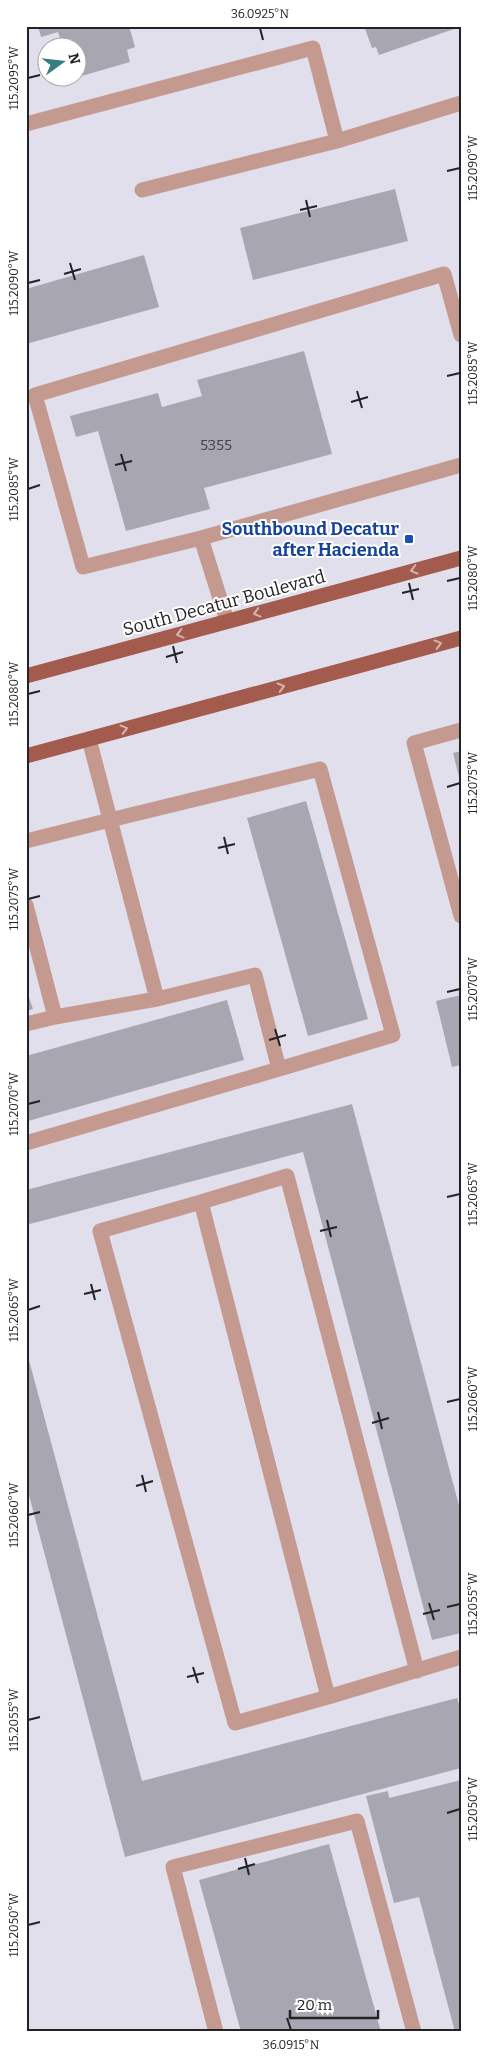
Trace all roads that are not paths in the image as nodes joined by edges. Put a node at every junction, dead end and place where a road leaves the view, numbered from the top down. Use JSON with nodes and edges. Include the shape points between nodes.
{"nodes":[{"id":1,"x":461,"y":103,"type":"edge"},
{"id":2,"x":26,"y":124,"type":"edge"},
{"id":3,"x":337,"y":141,"type":"junction"},
{"id":4,"x":142,"y":190,"type":"dead end"},
{"id":5,"x":461,"y":335,"type":"edge"},
{"id":6,"x":461,"y":465,"type":"edge"},
{"id":7,"x":201,"y":538,"type":"junction"},
{"id":8,"x":461,"y":558,"type":"edge"},
{"id":9,"x":227,"y":622,"type":"junction"},
{"id":10,"x":461,"y":638,"type":"edge"},
{"id":11,"x":26,"y":676,"type":"edge"},
{"id":12,"x":461,"y":730,"type":"edge"},
{"id":13,"x":89,"y":739,"type":"junction"},
{"id":14,"x":26,"y":756,"type":"edge"},
{"id":15,"x":110,"y":820,"type":"junction"},
{"id":16,"x":26,"y":841,"type":"edge"},
{"id":17,"x":26,"y":905,"type":"edge"},
{"id":18,"x":461,"y":916,"type":"edge"},
{"id":19,"x":157,"y":999,"type":"junction"},
{"id":20,"x":55,"y":1017,"type":"junction"},
{"id":21,"x":26,"y":1024,"type":"edge"},
{"id":22,"x":279,"y":1069,"type":"junction"},
{"id":23,"x":26,"y":1143,"type":"edge"},
{"id":24,"x":201,"y":1202,"type":"junction"},
{"id":25,"x":461,"y":1658,"type":"edge"},
{"id":26,"x":417,"y":1670,"type":"junction"},
{"id":27,"x":328,"y":1697,"type":"junction"},
{"id":28,"x":216,"y":2032,"type":"edge"},
{"id":29,"x":414,"y":2032,"type":"edge"}],
"edges":[{"from":1,"to":3,"type":"lane"},
{"from":2,"to":3,"type":"lane","via":[[313,48]]},
{"from":3,"to":4,"type":"lane"},
{"from":5,"to":7,"type":"lane","via":[[444,274],[35,395],[83,567]]},
{"from":6,"to":7,"type":"lane"},
{"from":7,"to":9,"type":"lane"},
{"from":8,"to":9,"type":"main road","name":"South Decatur Boulevard","one_way":true},
{"from":9,"to":11,"type":"main road","name":"South Decatur Boulevard","one_way":true},
{"from":13,"to":10,"type":"main road","one_way":true},
{"from":12,"to":18,"type":"lane","via":[[414,743]]},
{"from":13,"to":14,"type":"main road"},
{"from":13,"to":15,"type":"lane"},
{"from":15,"to":16,"type":"lane"},
{"from":15,"to":19,"type":"lane"},
{"from":15,"to":22,"type":"lane","via":[[320,769],[393,1035]]},
{"from":17,"to":20,"type":"lane"},
{"from":19,"to":20,"type":"lane"},
{"from":19,"to":22,"type":"lane","via":[[255,975]]},
{"from":20,"to":21,"type":"lane"},
{"from":22,"to":23,"type":"lane"},
{"from":24,"to":26,"type":"lane","via":[[287,1176]]},
{"from":24,"to":27,"type":"lane"},
{"from":24,"to":27,"type":"lane","via":[[100,1231],[235,1723]]},
{"from":25,"to":26,"type":"lane"},
{"from":26,"to":27,"type":"lane"},
{"from":28,"to":29,"type":"lane","via":[[173,1866],[357,1821]]}]}
